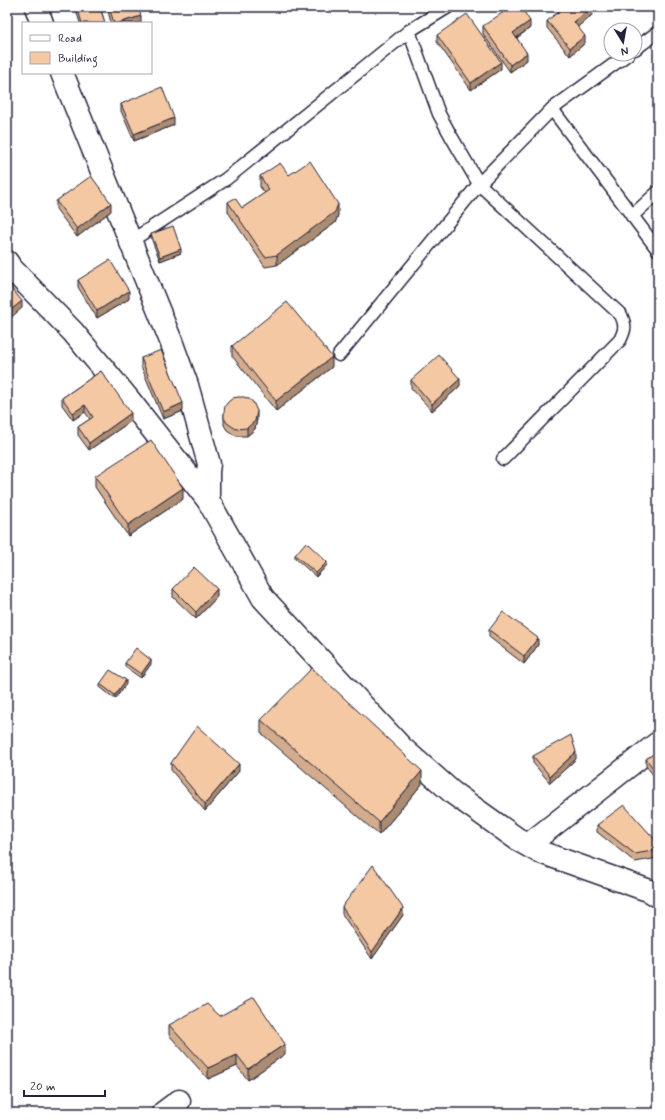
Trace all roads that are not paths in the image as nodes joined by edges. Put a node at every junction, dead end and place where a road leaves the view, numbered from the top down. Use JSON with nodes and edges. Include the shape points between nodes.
{"nodes":[{"id":1,"x":36,"y":7,"type":"edge"},
{"id":2,"x":448,"y":7,"type":"edge"},
{"id":3,"x":42,"y":22,"type":"edge"},
{"id":4,"x":410,"y":31,"type":"junction"},
{"id":5,"x":658,"y":32,"type":"edge"},
{"id":6,"x":643,"y":43,"type":"edge"},
{"id":7,"x":617,"y":62,"type":"edge"},
{"id":8,"x":62,"y":74,"type":"edge"},
{"id":9,"x":552,"y":109,"type":"junction"},
{"id":10,"x":479,"y":184,"type":"junction"},
{"id":11,"x":658,"y":192,"type":"edge"},
{"id":12,"x":632,"y":216,"type":"junction"},
{"id":13,"x":131,"y":241,"type":"junction"},
{"id":14,"x":658,"y":250,"type":"edge"},
{"id":15,"x":7,"y":262,"type":"edge"},
{"id":16,"x":339,"y":355,"type":"dead end"},
{"id":17,"x":504,"y":459,"type":"dead end"},
{"id":18,"x":208,"y":500,"type":"junction"},
{"id":19,"x":658,"y":743,"type":"edge"},
{"id":20,"x":528,"y":845,"type":"junction"},
{"id":21,"x":658,"y":896,"type":"edge"}],
"edges":[{"from":1,"to":3,"type":"street"},
{"from":2,"to":4,"type":"lane"},
{"from":4,"to":10,"type":"lane","via":[[439,114]]},
{"from":4,"to":13,"type":"lane","via":[[226,179]]},
{"from":5,"to":6,"type":"lane"},
{"from":7,"to":9,"type":"lane"},
{"from":8,"to":13,"type":"street"},
{"from":9,"to":10,"type":"lane"},
{"from":9,"to":12,"type":"lane"},
{"from":10,"to":16,"type":"lane"},
{"from":10,"to":17,"type":"lane","via":[[621,315],[625,330],[620,340]]},
{"from":11,"to":12,"type":"lane"},
{"from":12,"to":14,"type":"lane"},
{"from":13,"to":18,"type":"street","via":[[187,385],[210,464]]},
{"from":15,"to":18,"type":"street","via":[[130,400]]},
{"from":18,"to":20,"type":"street","via":[[263,598],[359,702],[401,747],[453,792]]},
{"from":19,"to":20,"type":"street"},
{"from":20,"to":21,"type":"street","via":[[540,852]]}]}
